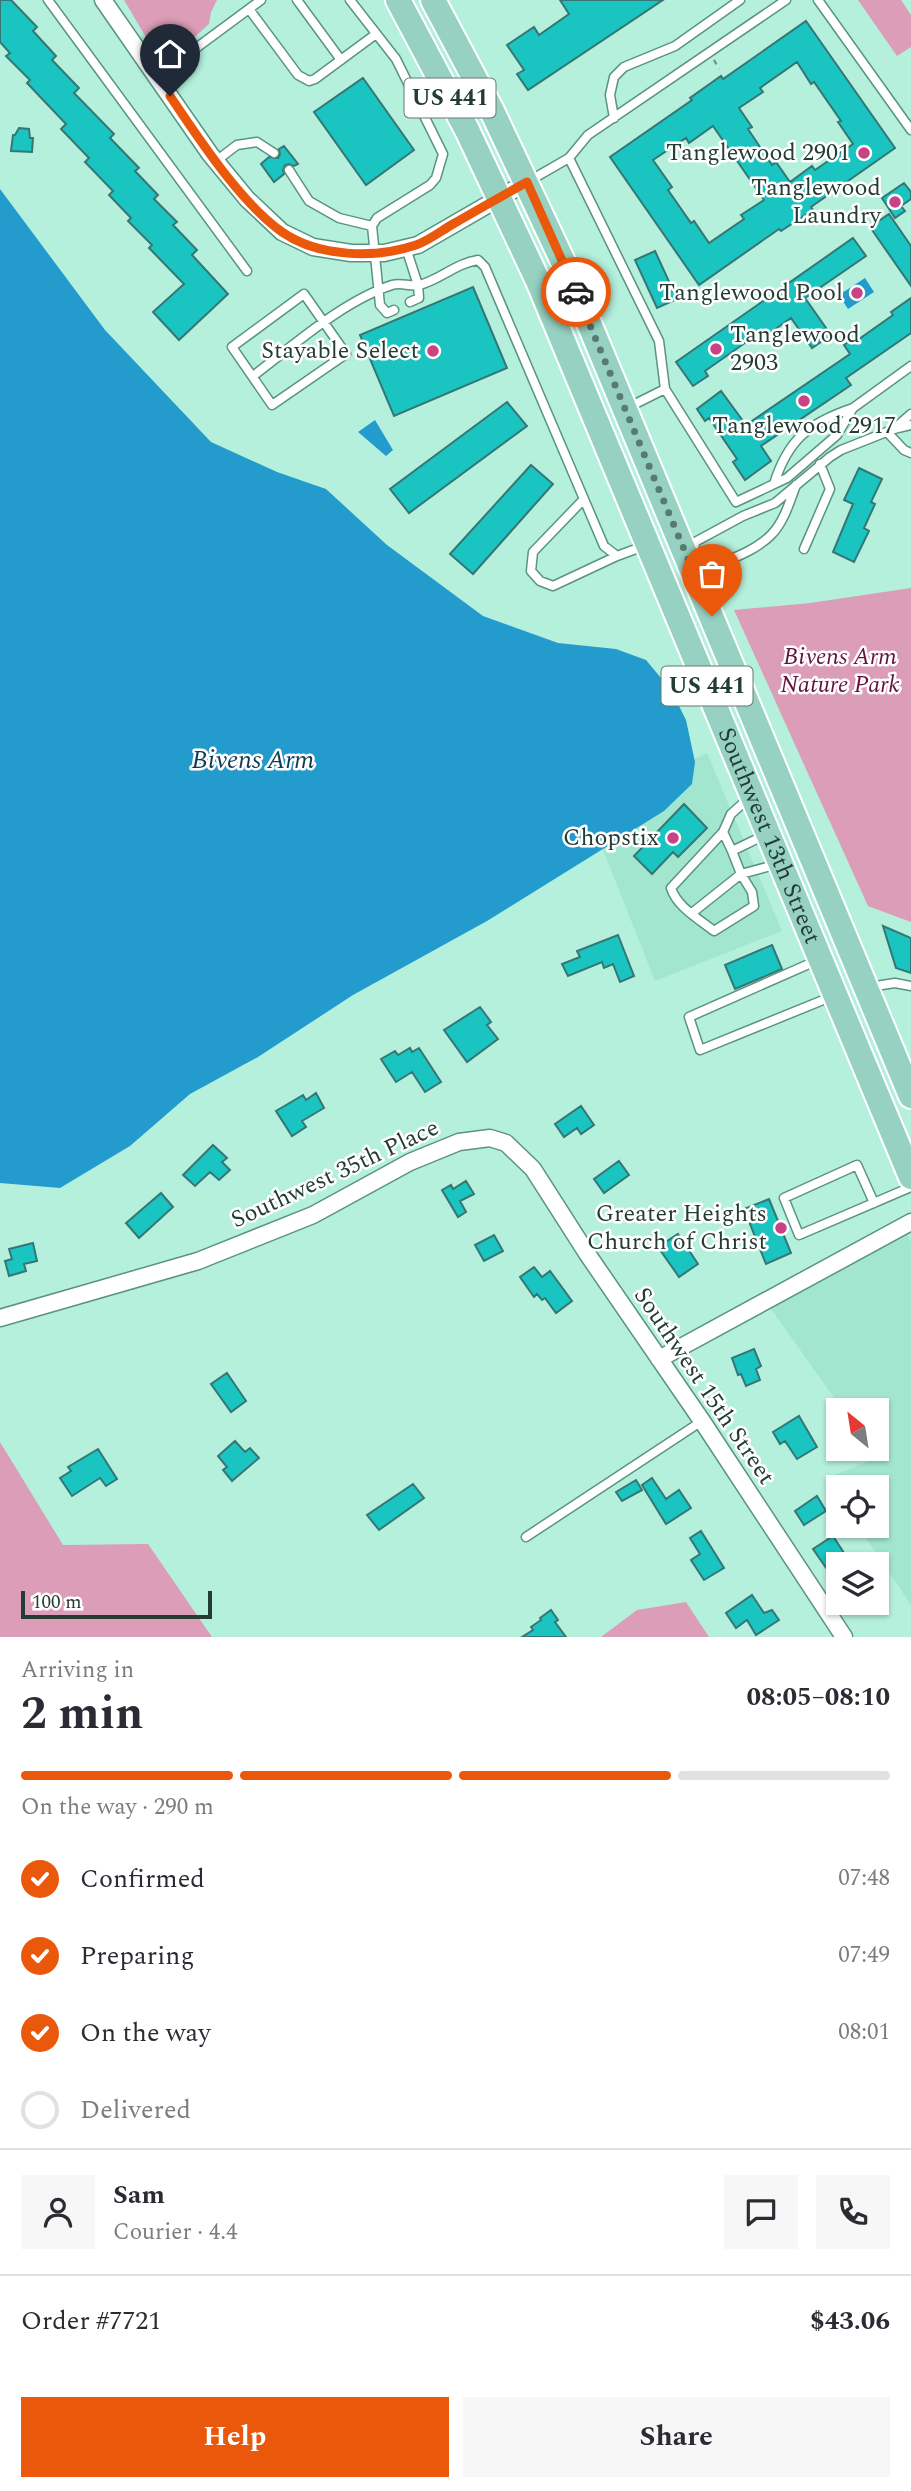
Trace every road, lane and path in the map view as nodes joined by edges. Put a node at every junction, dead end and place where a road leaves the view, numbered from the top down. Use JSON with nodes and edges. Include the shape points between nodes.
{"nodes":[{"id":1,"x":48,"y":0,"type":"edge"},
{"id":2,"x":103,"y":0,"type":"edge"},
{"id":3,"x":261,"y":0,"type":"edge"},
{"id":4,"x":297,"y":0,"type":"edge"},
{"id":5,"x":350,"y":0,"type":"edge"},
{"id":6,"x":398,"y":0,"type":"edge"},
{"id":7,"x":433,"y":0,"type":"edge"},
{"id":8,"x":740,"y":0,"type":"edge"},
{"id":9,"x":786,"y":0,"type":"edge"},
{"id":10,"x":818,"y":0,"type":"edge"},
{"id":11,"x":249,"y":9,"type":"junction"},
{"id":12,"x":376,"y":34,"type":"junction"},
{"id":13,"x":341,"y":60,"type":"junction"},
{"id":14,"x":157,"y":77,"type":"junction"},
{"id":15,"x":614,"y":118,"type":"junction"},
{"id":16,"x":911,"y":130,"type":"edge"},
{"id":17,"x":274,"y":153,"type":"dead end"},
{"id":18,"x":569,"y":158,"type":"junction"},
{"id":19,"x":216,"y":161,"type":"junction"},
{"id":20,"x":289,"y":170,"type":"dead end"},
{"id":21,"x":527,"y":182,"type":"junction"},
{"id":22,"x":500,"y":197,"type":"junction"},
{"id":23,"x":372,"y":226,"type":"junction"},
{"id":24,"x":406,"y":248,"type":"junction"},
{"id":25,"x":374,"y":253,"type":"junction"},
{"id":26,"x":247,"y":271,"type":"dead end"},
{"id":27,"x":418,"y":285,"type":"junction"},
{"id":28,"x":378,"y":290,"type":"junction"},
{"id":29,"x":410,"y":302,"type":"dead end"},
{"id":30,"x":394,"y":310,"type":"dead end"},
{"id":31,"x":326,"y":322,"type":"junction"},
{"id":32,"x":911,"y":366,"type":"edge"},
{"id":33,"x":253,"y":376,"type":"junction"},
{"id":34,"x":665,"y":389,"type":"junction"},
{"id":35,"x":853,"y":408,"type":"junction"},
{"id":36,"x":625,"y":409,"type":"junction"},
{"id":37,"x":911,"y":414,"type":"edge"},
{"id":38,"x":911,"y":425,"type":"edge"},
{"id":39,"x":891,"y":431,"type":"junction"},
{"id":40,"x":911,"y":453,"type":"edge"},
{"id":41,"x":820,"y":464,"type":"junction"},
{"id":42,"x":774,"y":484,"type":"junction"},
{"id":43,"x":796,"y":485,"type":"junction"},
{"id":44,"x":583,"y":500,"type":"junction"},
{"id":45,"x":647,"y":545,"type":"junction"},
{"id":46,"x":804,"y":549,"type":"dead end"},
{"id":47,"x":617,"y":556,"type":"junction"},
{"id":48,"x":691,"y":561,"type":"junction"},
{"id":49,"x":661,"y":576,"type":"junction"},
{"id":50,"x":752,"y":794,"type":"junction"},
{"id":51,"x":723,"y":832,"type":"junction"},
{"id":52,"x":769,"y":833,"type":"junction"},
{"id":53,"x":732,"y":851,"type":"junction"},
{"id":54,"x":781,"y":863,"type":"junction"},
{"id":55,"x":741,"y":874,"type":"junction"},
{"id":56,"x":692,"y":913,"type":"junction"},
{"id":57,"x":821,"y":959,"type":"junction"},
{"id":58,"x":911,"y":986,"type":"edge"},
{"id":59,"x":866,"y":988,"type":"junction"},
{"id":60,"x":836,"y":995,"type":"junction"},
{"id":61,"x":909,"y":1086,"type":"edge"},
{"id":62,"x":490,"y":1138,"type":"joint"},
{"id":63,"x":911,"y":1177,"type":"edge"},
{"id":64,"x":911,"y":1187,"type":"edge"},
{"id":65,"x":874,"y":1203,"type":"junction"},
{"id":66,"x":911,"y":1222,"type":"edge"},
{"id":67,"x":0,"y":1318,"type":"edge"},
{"id":68,"x":659,"y":1359,"type":"junction"},
{"id":69,"x":702,"y":1421,"type":"junction"},
{"id":70,"x":526,"y":1537,"type":"dead end"},
{"id":71,"x":844,"y":1637,"type":"edge"}],
"edges":[{"from":1,"to":26,"type":"lane"},
{"from":2,"to":14,"type":"street"},
{"from":3,"to":11,"type":"lane"},
{"from":4,"to":13,"type":"lane"},
{"from":5,"to":12,"type":"lane"},
{"from":6,"to":22,"type":"main road","name":"Southwest 13th Street","number":"US 441"},
{"from":7,"to":21,"type":"main road","name":"Southwest 13th Street","number":"US 441"},
{"from":8,"to":15,"type":"lane","via":[[675,46],[624,67],[614,77],[610,95]]},
{"from":9,"to":15,"type":"lane"},
{"from":10,"to":16,"type":"lane"},
{"from":11,"to":13,"type":"lane","via":[[303,79],[315,79]]},
{"from":11,"to":14,"type":"lane"},
{"from":12,"to":13,"type":"lane"},
{"from":12,"to":23,"type":"lane","via":[[396,59],[443,154],[430,185],[377,218]]},
{"from":14,"to":19,"type":"street"},
{"from":15,"to":18,"type":"lane","via":[[588,135]]},
{"from":17,"to":19,"type":"lane","via":[[257,142],[237,145]]},
{"from":18,"to":21,"type":"lane"},
{"from":18,"to":34,"type":"lane","via":[[659,341]]},
{"from":19,"to":25,"type":"street","via":[[282,232],[313,247]]},
{"from":20,"to":23,"type":"lane","via":[[309,201],[339,218]]},
{"from":21,"to":22,"type":"street"},
{"from":21,"to":36,"type":"main road","name":"Southwest 13th Street","number":"US 441"},
{"from":22,"to":24,"type":"street"},
{"from":22,"to":45,"type":"main road","name":"Southwest 13th Street","number":"US 441"},
{"from":23,"to":25,"type":"lane"},
{"from":24,"to":25,"type":"street"},
{"from":24,"to":27,"type":"lane"},
{"from":25,"to":28,"type":"lane"},
{"from":27,"to":28,"type":"lane","via":[[396,283]]},
{"from":27,"to":29,"type":"lane","via":[[419,298]]},
{"from":27,"to":44,"type":"lane","via":[[468,262],[478,260],[485,267]]},
{"from":28,"to":30,"type":"lane","via":[[380,305],[387,313]]},
{"from":28,"to":31,"type":"lane"},
{"from":31,"to":33,"type":"lane"},
{"from":31,"to":33,"type":"lane","via":[[304,293],[232,347]]},
{"from":31,"to":33,"type":"lane","via":[[346,354],[272,405]]},
{"from":32,"to":35,"type":"lane"},
{"from":34,"to":36,"type":"lane"},
{"from":34,"to":42,"type":"lane","via":[[736,502]]},
{"from":35,"to":42,"type":"lane","via":[[837,435]]},
{"from":35,"to":42,"type":"lane","via":[[801,435],[786,452]]},
{"from":36,"to":48,"type":"main road","name":"Southwest 13th Street","number":"US 441"},
{"from":37,"to":39,"type":"lane"},
{"from":38,"to":39,"type":"lane"},
{"from":39,"to":40,"type":"lane"},
{"from":39,"to":41,"type":"lane","via":[[841,450]]},
{"from":41,"to":43,"type":"lane"},
{"from":41,"to":46,"type":"lane","via":[[830,489]]},
{"from":43,"to":48,"type":"lane","via":[[775,503],[695,542]]},
{"from":43,"to":48,"type":"lane","via":[[772,534],[746,552],[706,569]]},
{"from":44,"to":47,"type":"lane","via":[[604,546]]},
{"from":44,"to":47,"type":"lane","via":[[533,552],[531,571],[553,586]]},
{"from":45,"to":47,"type":"lane"},
{"from":45,"to":49,"type":"main road","name":"Southwest 13th Street","number":"US 441"},
{"from":48,"to":49,"type":"street"},
{"from":48,"to":59,"type":"main road","name":"Southwest 13th Street","number":"US 441"},
{"from":49,"to":50,"type":"main road","name":"Southwest 13th Street","number":"US 441"},
{"from":50,"to":51,"type":"lane","via":[[731,814]]},
{"from":50,"to":52,"type":"main road","name":"Southwest 13th Street","number":"US 441"},
{"from":51,"to":53,"type":"lane"},
{"from":51,"to":56,"type":"lane","via":[[671,888],[675,899]]},
{"from":52,"to":53,"type":"lane"},
{"from":52,"to":54,"type":"main road","name":"Southwest 13th Street","number":"US 441"},
{"from":53,"to":55,"type":"lane"},
{"from":54,"to":55,"type":"lane"},
{"from":54,"to":57,"type":"main road","name":"Southwest 13th Street","number":"US 441"},
{"from":55,"to":56,"type":"lane"},
{"from":55,"to":56,"type":"lane","via":[[754,906],[714,931]]},
{"from":57,"to":60,"type":"main road","name":"Southwest 13th Street","number":"US 441"},
{"from":57,"to":60,"type":"lane","via":[[689,1017],[700,1050]]},
{"from":58,"to":59,"type":"lane","via":[[895,983]]},
{"from":59,"to":61,"type":"main road","name":"Southwest 13th Street","number":"US 441"},
{"from":60,"to":63,"type":"main road","name":"Southwest 13th Street","number":"US 441"},
{"from":62,"to":67,"type":"street","name":"Southwest 35th Place","via":[[459,1142],[422,1157],[313,1215],[198,1261]]},
{"from":62,"to":68,"type":"street","name":"Southwest 15th Street","via":[[506,1143],[533,1169]]},
{"from":64,"to":65,"type":"lane"},
{"from":65,"to":65,"type":"lane","via":[[799,1235],[784,1198],[858,1165]]},
{"from":66,"to":68,"type":"street"},
{"from":68,"to":69,"type":"street","name":"Southwest 15th Street"},
{"from":69,"to":70,"type":"lane"},
{"from":69,"to":71,"type":"street","name":"Southwest 15th Street"}]}
